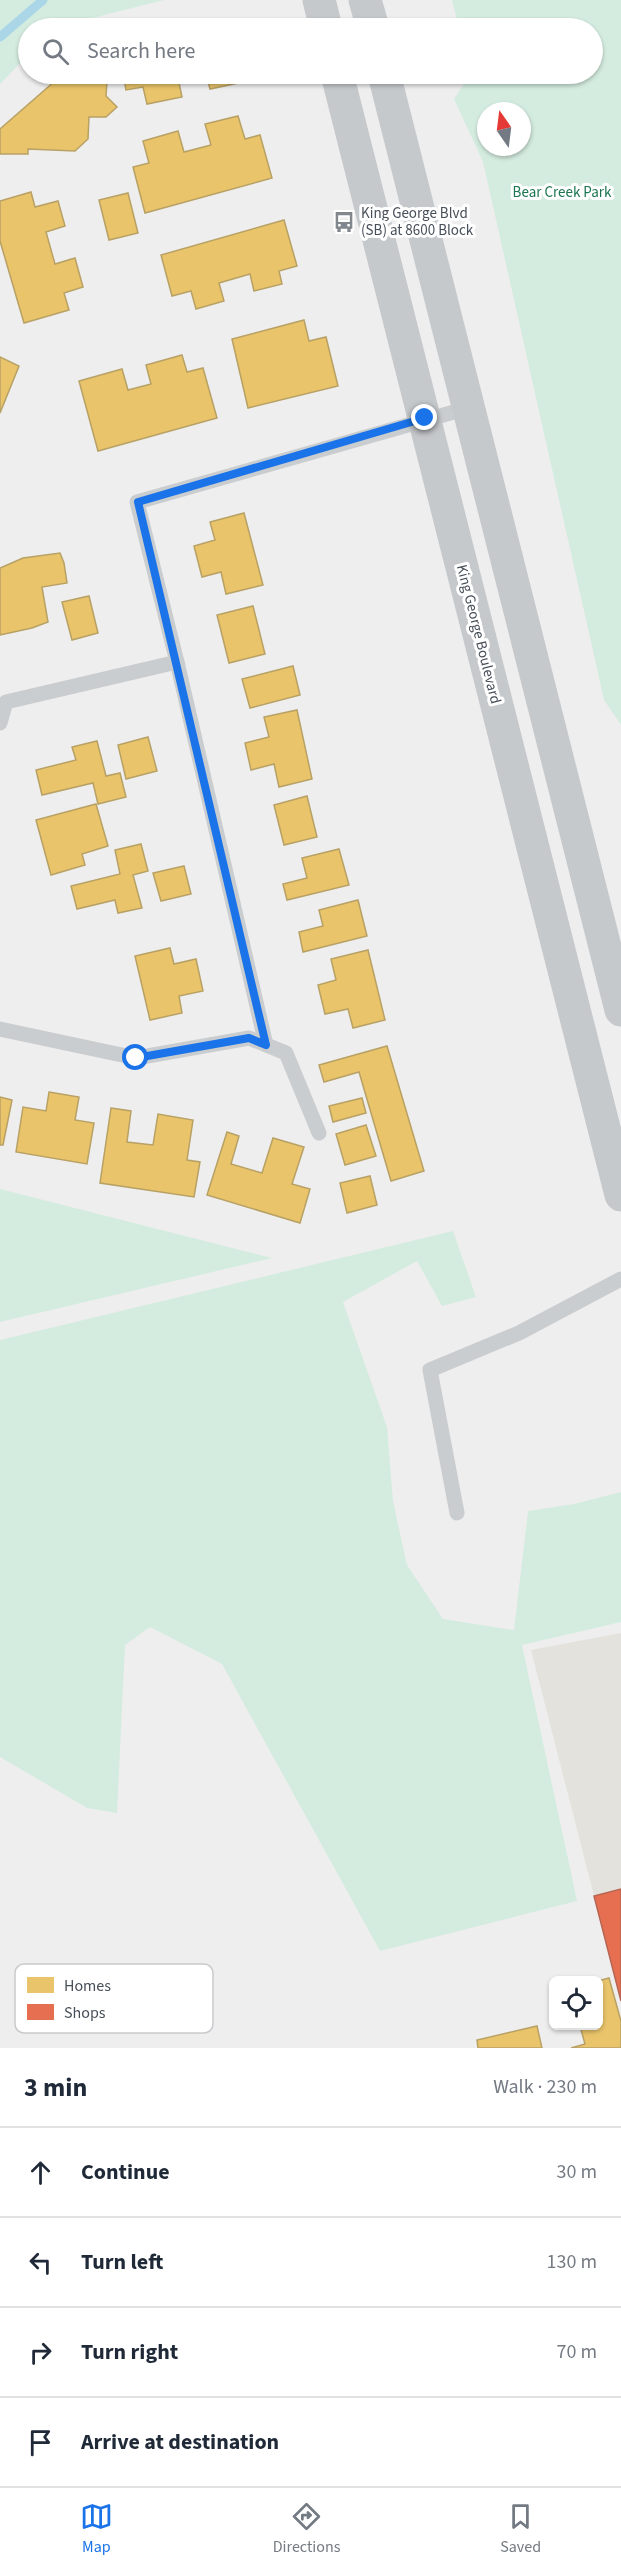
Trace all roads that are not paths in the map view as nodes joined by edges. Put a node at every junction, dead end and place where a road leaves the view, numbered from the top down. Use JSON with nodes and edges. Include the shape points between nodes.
{"nodes":[{"id":1,"x":319,"y":0,"type":"edge"},
{"id":2,"x":365,"y":0,"type":"edge"},
{"id":3,"x":324,"y":18,"type":"edge"},
{"id":4,"x":370,"y":18,"type":"edge"},
{"id":5,"x":340,"y":84,"type":"edge"},
{"id":6,"x":387,"y":84,"type":"edge"},
{"id":7,"x":468,"y":408,"type":"junction"},
{"id":8,"x":425,"y":418,"type":"junction"},
{"id":9,"x":177,"y":663,"type":"junction"},
{"id":10,"x":0,"y":723,"type":"edge"},
{"id":11,"x":621,"y":1010,"type":"edge"},
{"id":12,"x":0,"y":1029,"type":"edge"},
{"id":13,"x":266,"y":1045,"type":"junction"},
{"id":14,"x":319,"y":1133,"type":"dead end"},
{"id":15,"x":621,"y":1195,"type":"edge"},
{"id":16,"x":621,"y":1279,"type":"edge"},
{"id":17,"x":457,"y":1513,"type":"dead end"}],
"edges":[{"from":1,"to":3,"type":"main road"},
{"from":2,"to":4,"type":"main road"},
{"from":5,"to":8,"type":"main road","name":"King George Boulevard"},
{"from":6,"to":7,"type":"main road"},
{"from":7,"to":8,"type":"lane"},
{"from":7,"to":11,"type":"main road"},
{"from":8,"to":9,"type":"lane","via":[[138,502]]},
{"from":8,"to":15,"type":"main road","name":"King George Boulevard"},
{"from":9,"to":10,"type":"lane","via":[[6,702]]},
{"from":9,"to":13,"type":"lane"},
{"from":12,"to":13,"type":"lane","via":[[136,1058],[249,1038]]},
{"from":13,"to":14,"type":"lane","via":[[286,1053]]},
{"from":16,"to":17,"type":"lane","via":[[519,1334],[430,1370]]}]}
